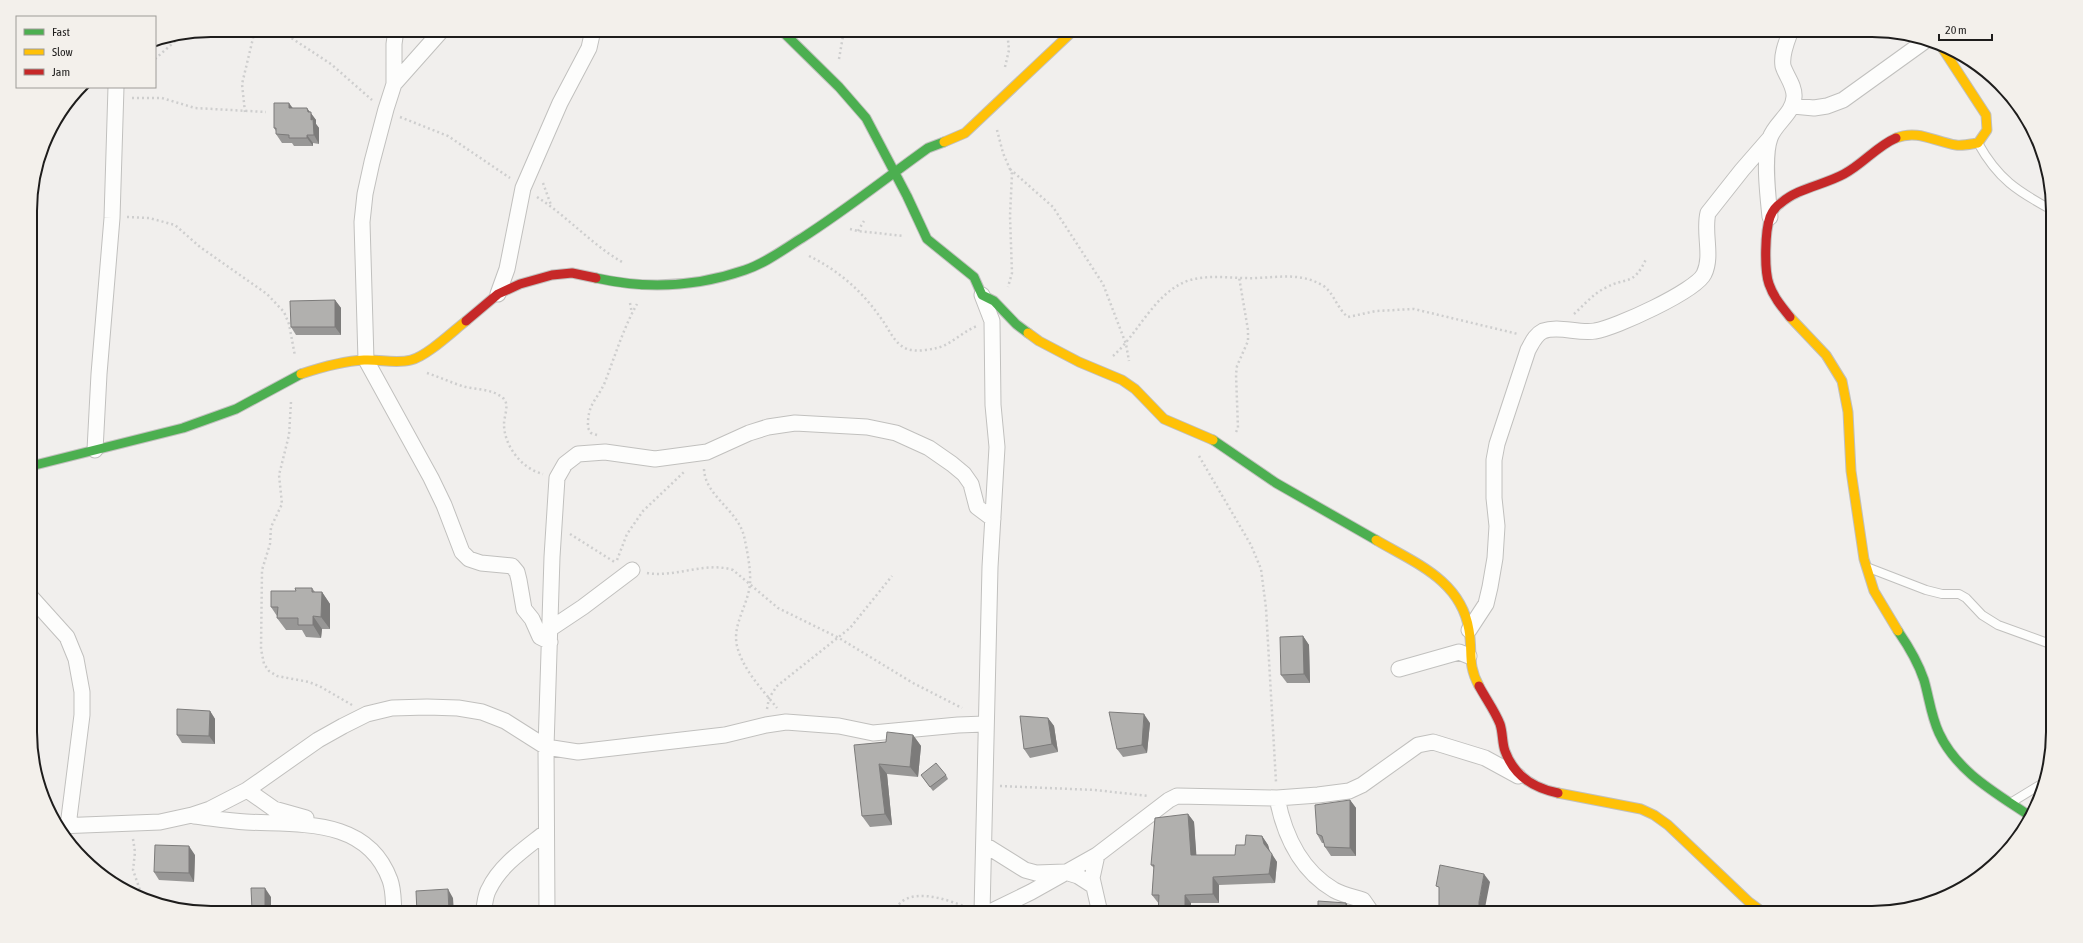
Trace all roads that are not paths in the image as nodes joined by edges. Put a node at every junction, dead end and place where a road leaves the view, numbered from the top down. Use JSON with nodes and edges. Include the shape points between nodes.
{"nodes":[{"id":1,"x":395,"y":37,"type":"edge"},
{"id":2,"x":436,"y":37,"type":"edge"},
{"id":3,"x":591,"y":37,"type":"edge"},
{"id":4,"x":788,"y":37,"type":"edge"},
{"id":5,"x":1066,"y":37,"type":"edge"},
{"id":6,"x":1789,"y":37,"type":"edge"},
{"id":7,"x":1920,"y":44,"type":"edge"},
{"id":8,"x":1946,"y":53,"type":"edge"},
{"id":9,"x":394,"y":84,"type":"junction"},
{"id":10,"x":116,"y":93,"type":"edge"},
{"id":11,"x":1793,"y":106,"type":"junction"},
{"id":12,"x":1769,"y":139,"type":"junction"},
{"id":13,"x":1978,"y":143,"type":"junction"},
{"id":14,"x":895,"y":174,"type":"junction"},
{"id":15,"x":2046,"y":207,"type":"edge"},
{"id":16,"x":1770,"y":217,"type":"junction"},
{"id":17,"x":498,"y":294,"type":"junction"},
{"id":18,"x":988,"y":298,"type":"junction"},
{"id":19,"x":366,"y":360,"type":"junction"},
{"id":20,"x":95,"y":450,"type":"junction"},
{"id":21,"x":37,"y":464,"type":"edge"},
{"id":22,"x":993,"y":519,"type":"junction"},
{"id":23,"x":1865,"y":566,"type":"junction"},
{"id":24,"x":632,"y":570,"type":"road end"},
{"id":25,"x":37,"y":604,"type":"edge"},
{"id":26,"x":1469,"y":630,"type":"junction"},
{"id":27,"x":550,"y":635,"type":"junction"},
{"id":28,"x":2046,"y":643,"type":"edge"},
{"id":29,"x":1469,"y":656,"type":"junction"},
{"id":30,"x":1399,"y":669,"type":"dead end"},
{"id":31,"x":985,"y":723,"type":"junction"},
{"id":32,"x":546,"y":748,"type":"junction"},
{"id":33,"x":1523,"y":779,"type":"junction"},
{"id":34,"x":2037,"y":786,"type":"edge"},
{"id":35,"x":246,"y":790,"type":"junction"},
{"id":36,"x":1277,"y":798,"type":"junction"},
{"id":37,"x":2011,"y":803,"type":"junction"},
{"id":38,"x":2026,"y":813,"type":"edge"},
{"id":39,"x":192,"y":815,"type":"junction"},
{"id":40,"x":63,"y":824,"type":"edge"},
{"id":41,"x":64,"y":826,"type":"edge"},
{"id":42,"x":330,"y":827,"type":"junction"},
{"id":43,"x":546,"y":832,"type":"junction"},
{"id":44,"x":985,"y":845,"type":"junction"},
{"id":45,"x":1097,"y":854,"type":"junction"},
{"id":46,"x":1065,"y":872,"type":"junction"},
{"id":47,"x":1092,"y":885,"type":"junction"},
{"id":48,"x":394,"y":906,"type":"edge"},
{"id":49,"x":485,"y":906,"type":"edge"},
{"id":50,"x":547,"y":906,"type":"edge"},
{"id":51,"x":977,"y":906,"type":"edge"},
{"id":52,"x":1002,"y":906,"type":"edge"},
{"id":53,"x":1098,"y":906,"type":"edge"},
{"id":54,"x":1368,"y":906,"type":"edge"},
{"id":55,"x":1754,"y":906,"type":"edge"}],
"edges":[{"from":1,"to":9,"type":"street"},
{"from":2,"to":9,"type":"street"},
{"from":3,"to":17,"type":"street","via":[[589,48],[560,103],[523,188],[513,244]]},
{"from":4,"to":14,"type":"street","via":[[839,87],[866,118]]},
{"from":5,"to":14,"type":"street","via":[[965,133],[928,148]]},
{"from":6,"to":11,"type":"street","via":[[1783,55],[1783,66],[1794,95]]},
{"from":7,"to":11,"type":"street","via":[[1843,100],[1814,108]]},
{"from":8,"to":13,"type":"street","via":[[1986,115],[1987,130]]},
{"from":9,"to":19,"type":"street","via":[[365,194],[362,222]]},
{"from":10,"to":20,"type":"street","via":[[112,218]]},
{"from":11,"to":12,"type":"street","via":[[1774,128]]},
{"from":12,"to":16,"type":"street","via":[[1767,180]]},
{"from":12,"to":26,"type":"street","via":[[1708,213],[1705,272],[1696,284],[1657,306],[1611,326],[1594,331],[1543,331],[1535,337],[1528,350],[1497,444],[1493,472],[1497,526],[1495,558],[1486,604]]},
{"from":13,"to":15,"type":"lane","via":[[1990,164],[2003,179]]},
{"from":13,"to":16,"type":"street","via":[[1965,147],[1948,145],[1915,134],[1890,140],[1844,175],[1800,191],[1784,200]]},
{"from":14,"to":17,"type":"street","via":[[786,249],[769,259],[724,277],[691,283],[648,285],[623,284],[572,273],[552,275],[520,284]]},
{"from":14,"to":18,"type":"street","via":[[927,239],[974,277]]},
{"from":16,"to":23,"type":"street","via":[[1766,264],[1768,283],[1776,300],[1815,341],[1842,380],[1846,400],[1850,467]]},
{"from":17,"to":19,"type":"street","via":[[434,346],[412,360]]},
{"from":18,"to":22,"type":"street","via":[[992,321],[993,405],[997,447]]},
{"from":18,"to":26,"type":"street","via":[[1016,324],[1040,341],[1122,380],[1135,389],[1164,419],[1197,431],[1276,483],[1440,578],[1451,589],[1463,609]]},
{"from":19,"to":20,"type":"street","via":[[335,363],[298,375],[236,409],[183,428]]},
{"from":19,"to":27,"type":"street","via":[[431,478],[462,552],[469,559],[481,563],[512,566],[517,572],[524,609],[540,637]]},
{"from":20,"to":21,"type":"street"},
{"from":22,"to":27,"type":"street","via":[[977,507],[964,474],[928,448],[896,433],[867,427],[795,423],[768,427],[748,433],[707,452],[691,455],[655,458],[605,452],[578,454],[565,464],[557,478]]},
{"from":22,"to":31,"type":"street"},
{"from":23,"to":28,"type":"lane","via":[[1926,590],[1942,594],[1959,594],[1982,615],[1998,625]]},
{"from":23,"to":37,"type":"street","via":[[1887,614],[1917,661],[1940,734],[1956,759],[1974,779]]},
{"from":24,"to":27,"type":"street"},
{"from":25,"to":40,"type":"street","via":[[67,637],[76,659],[82,692],[82,715]]},
{"from":26,"to":29,"type":"street"},
{"from":27,"to":32,"type":"street"},
{"from":29,"to":30,"type":"street","via":[[1459,652]]},
{"from":29,"to":33,"type":"street","via":[[1474,675],[1500,725],[1505,751]]},
{"from":31,"to":32,"type":"street","via":[[873,734],[838,726],[786,722],[766,724],[725,735],[598,750],[578,752]]},
{"from":31,"to":44,"type":"street"},
{"from":32,"to":35,"type":"street","via":[[505,721],[476,711],[458,708],[392,708],[367,714],[318,740]]},
{"from":32,"to":43,"type":"street"},
{"from":33,"to":36,"type":"street","via":[[1485,758],[1434,742],[1418,745],[1362,785],[1349,791]]},
{"from":33,"to":55,"type":"street","via":[[1544,790],[1641,809],[1654,815]]},
{"from":34,"to":37,"type":"lane"},
{"from":35,"to":39,"type":"street","via":[[210,809]]},
{"from":35,"to":42,"type":"street","via":[[274,809]]},
{"from":36,"to":45,"type":"street","via":[[1177,796]]},
{"from":36,"to":54,"type":"street","via":[[1282,823],[1297,854],[1323,882],[1343,894],[1364,900]]},
{"from":37,"to":38,"type":"street"},
{"from":39,"to":41,"type":"street","via":[[160,822]]},
{"from":39,"to":42,"type":"street","via":[[246,822]]},
{"from":42,"to":48,"type":"street","via":[[347,833],[364,844],[378,858],[391,881]]},
{"from":43,"to":49,"type":"street","via":[[496,876],[488,890]]},
{"from":43,"to":50,"type":"street"},
{"from":44,"to":46,"type":"street","via":[[1025,870],[1036,873]]},
{"from":44,"to":51,"type":"street"},
{"from":45,"to":46,"type":"street"},
{"from":45,"to":47,"type":"street"},
{"from":46,"to":47,"type":"street","via":[[1078,876]]},
{"from":46,"to":52,"type":"street"},
{"from":47,"to":53,"type":"street"}]}
